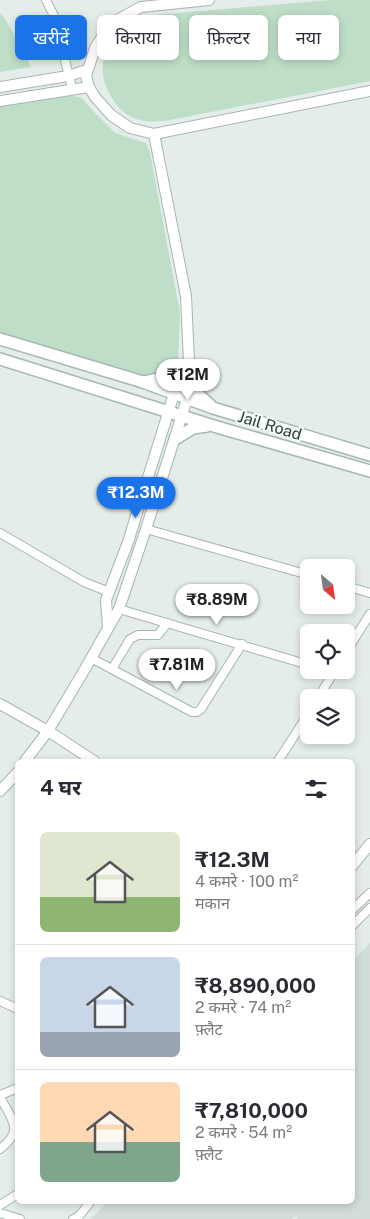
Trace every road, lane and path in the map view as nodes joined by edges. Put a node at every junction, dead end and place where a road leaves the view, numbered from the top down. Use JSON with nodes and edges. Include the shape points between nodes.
{"nodes":[{"id":1,"x":46,"y":0,"type":"edge"},
{"id":2,"x":53,"y":0,"type":"edge"},
{"id":3,"x":209,"y":0,"type":"edge"},
{"id":4,"x":141,"y":4,"type":"edge"},
{"id":5,"x":54,"y":15,"type":"edge"},
{"id":6,"x":54,"y":15,"type":"edge"},
{"id":7,"x":64,"y":60,"type":"edge"},
{"id":8,"x":87,"y":70,"type":"junction"},
{"id":9,"x":68,"y":76,"type":"junction"},
{"id":10,"x":0,"y":87,"type":"edge"},
{"id":11,"x":89,"y":87,"type":"junction"},
{"id":12,"x":72,"y":88,"type":"junction"},
{"id":13,"x":370,"y":91,"type":"edge"},
{"id":14,"x":0,"y":101,"type":"edge"},
{"id":15,"x":154,"y":134,"type":"junction"},
{"id":16,"x":0,"y":339,"type":"edge"},
{"id":17,"x":0,"y":359,"type":"edge"},
{"id":18,"x":185,"y":373,"type":"junction"},
{"id":19,"x":143,"y":382,"type":"junction"},
{"id":20,"x":173,"y":394,"type":"junction"},
{"id":21,"x":187,"y":399,"type":"junction"},
{"id":22,"x":213,"y":408,"type":"junction"},
{"id":23,"x":167,"y":412,"type":"junction"},
{"id":24,"x":182,"y":416,"type":"junction"},
{"id":25,"x":212,"y":426,"type":"junction"},
{"id":26,"x":175,"y":439,"type":"junction"},
{"id":27,"x":370,"y":455,"type":"edge"},
{"id":28,"x":370,"y":471,"type":"edge"},
{"id":29,"x":146,"y":528,"type":"junction"},
{"id":30,"x":0,"y":533,"type":"edge"},
{"id":31,"x":300,"y":572,"type":"edge"},
{"id":32,"x":355,"y":589,"type":"edge"},
{"id":33,"x":109,"y":592,"type":"junction"},
{"id":34,"x":370,"y":593,"type":"edge"},
{"id":35,"x":119,"y":609,"type":"junction"},
{"id":36,"x":370,"y":614,"type":"edge"},
{"id":37,"x":167,"y":623,"type":"junction"},
{"id":38,"x":108,"y":629,"type":"junction"},
{"id":39,"x":355,"y":638,"type":"edge"},
{"id":40,"x":242,"y":644,"type":"junction"},
{"id":41,"x":92,"y":658,"type":"junction"},
{"id":42,"x":300,"y":662,"type":"edge"},
{"id":43,"x":112,"y":669,"type":"junction"},
{"id":44,"x":0,"y":704,"type":"edge"},
{"id":45,"x":300,"y":727,"type":"edge"},
{"id":46,"x":48,"y":731,"type":"junction"},
{"id":47,"x":27,"y":759,"type":"edge"},
{"id":48,"x":91,"y":759,"type":"edge"},
{"id":49,"x":279,"y":759,"type":"edge"},
{"id":50,"x":15,"y":775,"type":"edge"},
{"id":51,"x":2,"y":788,"type":"edge"},
{"id":52,"x":370,"y":844,"type":"edge"},
{"id":53,"x":355,"y":862,"type":"edge"},
{"id":54,"x":370,"y":893,"type":"edge"},
{"id":55,"x":355,"y":907,"type":"edge"},
{"id":56,"x":370,"y":908,"type":"edge"},
{"id":57,"x":355,"y":923,"type":"edge"},
{"id":58,"x":0,"y":1001,"type":"edge"},
{"id":59,"x":15,"y":1008,"type":"edge"},
{"id":60,"x":15,"y":1089,"type":"edge"},
{"id":61,"x":0,"y":1096,"type":"edge"},
{"id":62,"x":15,"y":1128,"type":"edge"},
{"id":63,"x":15,"y":1132,"type":"edge"},
{"id":64,"x":0,"y":1149,"type":"edge"},
{"id":65,"x":15,"y":1196,"type":"edge"},
{"id":66,"x":88,"y":1204,"type":"edge"},
{"id":67,"x":0,"y":1205,"type":"edge"},
{"id":68,"x":0,"y":1213,"type":"edge"},
{"id":69,"x":20,"y":1219,"type":"edge"},
{"id":70,"x":73,"y":1219,"type":"edge"}],
"edges":[{"from":1,"to":5,"type":"street"},
{"from":2,"to":6,"type":"street"},
{"from":3,"to":4,"type":"street"},
{"from":4,"to":8,"type":"street","via":[[105,32]]},
{"from":7,"to":9,"type":"street"},
{"from":8,"to":9,"type":"street"},
{"from":8,"to":11,"type":"street"},
{"from":9,"to":10,"type":"street"},
{"from":9,"to":12,"type":"street"},
{"from":11,"to":12,"type":"street"},
{"from":11,"to":15,"type":"street","via":[[111,115],[130,128]]},
{"from":12,"to":14,"type":"street"},
{"from":13,"to":15,"type":"street"},
{"from":15,"to":18,"type":"street","via":[[186,296],[188,344]]},
{"from":16,"to":19,"type":"main road","name":"Jail Road"},
{"from":17,"to":23,"type":"main road","name":"Jail Road"},
{"from":18,"to":19,"type":"main road"},
{"from":18,"to":20,"type":"street"},
{"from":18,"to":21,"type":"street"},
{"from":18,"to":22,"type":"main road"},
{"from":19,"to":20,"type":"main road","name":"Jail Road"},
{"from":20,"to":21,"type":"main road","name":"Jail Road"},
{"from":20,"to":23,"type":"street"},
{"from":21,"to":22,"type":"main road","name":"Jail Road"},
{"from":21,"to":24,"type":"street"},
{"from":22,"to":27,"type":"main road","name":"Jail Road"},
{"from":23,"to":24,"type":"main road","name":"Jail Road"},
{"from":23,"to":33,"type":"street","via":[[128,542]]},
{"from":24,"to":25,"type":"main road","name":"Jail Road"},
{"from":24,"to":26,"type":"street"},
{"from":25,"to":26,"type":"main road","via":[[193,428]]},
{"from":25,"to":28,"type":"main road","name":"Jail Road"},
{"from":26,"to":29,"type":"street"},
{"from":29,"to":31,"type":"street"},
{"from":29,"to":35,"type":"street"},
{"from":30,"to":33,"type":"street","via":[[84,582]]},
{"from":32,"to":34,"type":"street"},
{"from":33,"to":38,"type":"street","via":[[106,606]]},
{"from":35,"to":37,"type":"street"},
{"from":35,"to":38,"type":"street"},
{"from":36,"to":39,"type":"street"},
{"from":37,"to":40,"type":"street"},
{"from":37,"to":43,"type":"street","via":[[158,635],[130,638]]},
{"from":38,"to":41,"type":"street"},
{"from":40,"to":42,"type":"street"},
{"from":40,"to":43,"type":"street","via":[[202,709],[197,712]]},
{"from":41,"to":43,"type":"street"},
{"from":41,"to":46,"type":"street"},
{"from":44,"to":46,"type":"street"},
{"from":45,"to":49,"type":"street"},
{"from":46,"to":47,"type":"street"},
{"from":46,"to":48,"type":"street"},
{"from":50,"to":51,"type":"street"},
{"from":52,"to":53,"type":"street"},
{"from":54,"to":55,"type":"street"},
{"from":56,"to":57,"type":"street"},
{"from":58,"to":59,"type":"street"},
{"from":60,"to":61,"type":"street"},
{"from":61,"to":62,"type":"street"},
{"from":63,"to":64,"type":"street","via":[[11,1141]]},
{"from":65,"to":67,"type":"street"},
{"from":66,"to":70,"type":"street"},
{"from":68,"to":69,"type":"street"}]}
